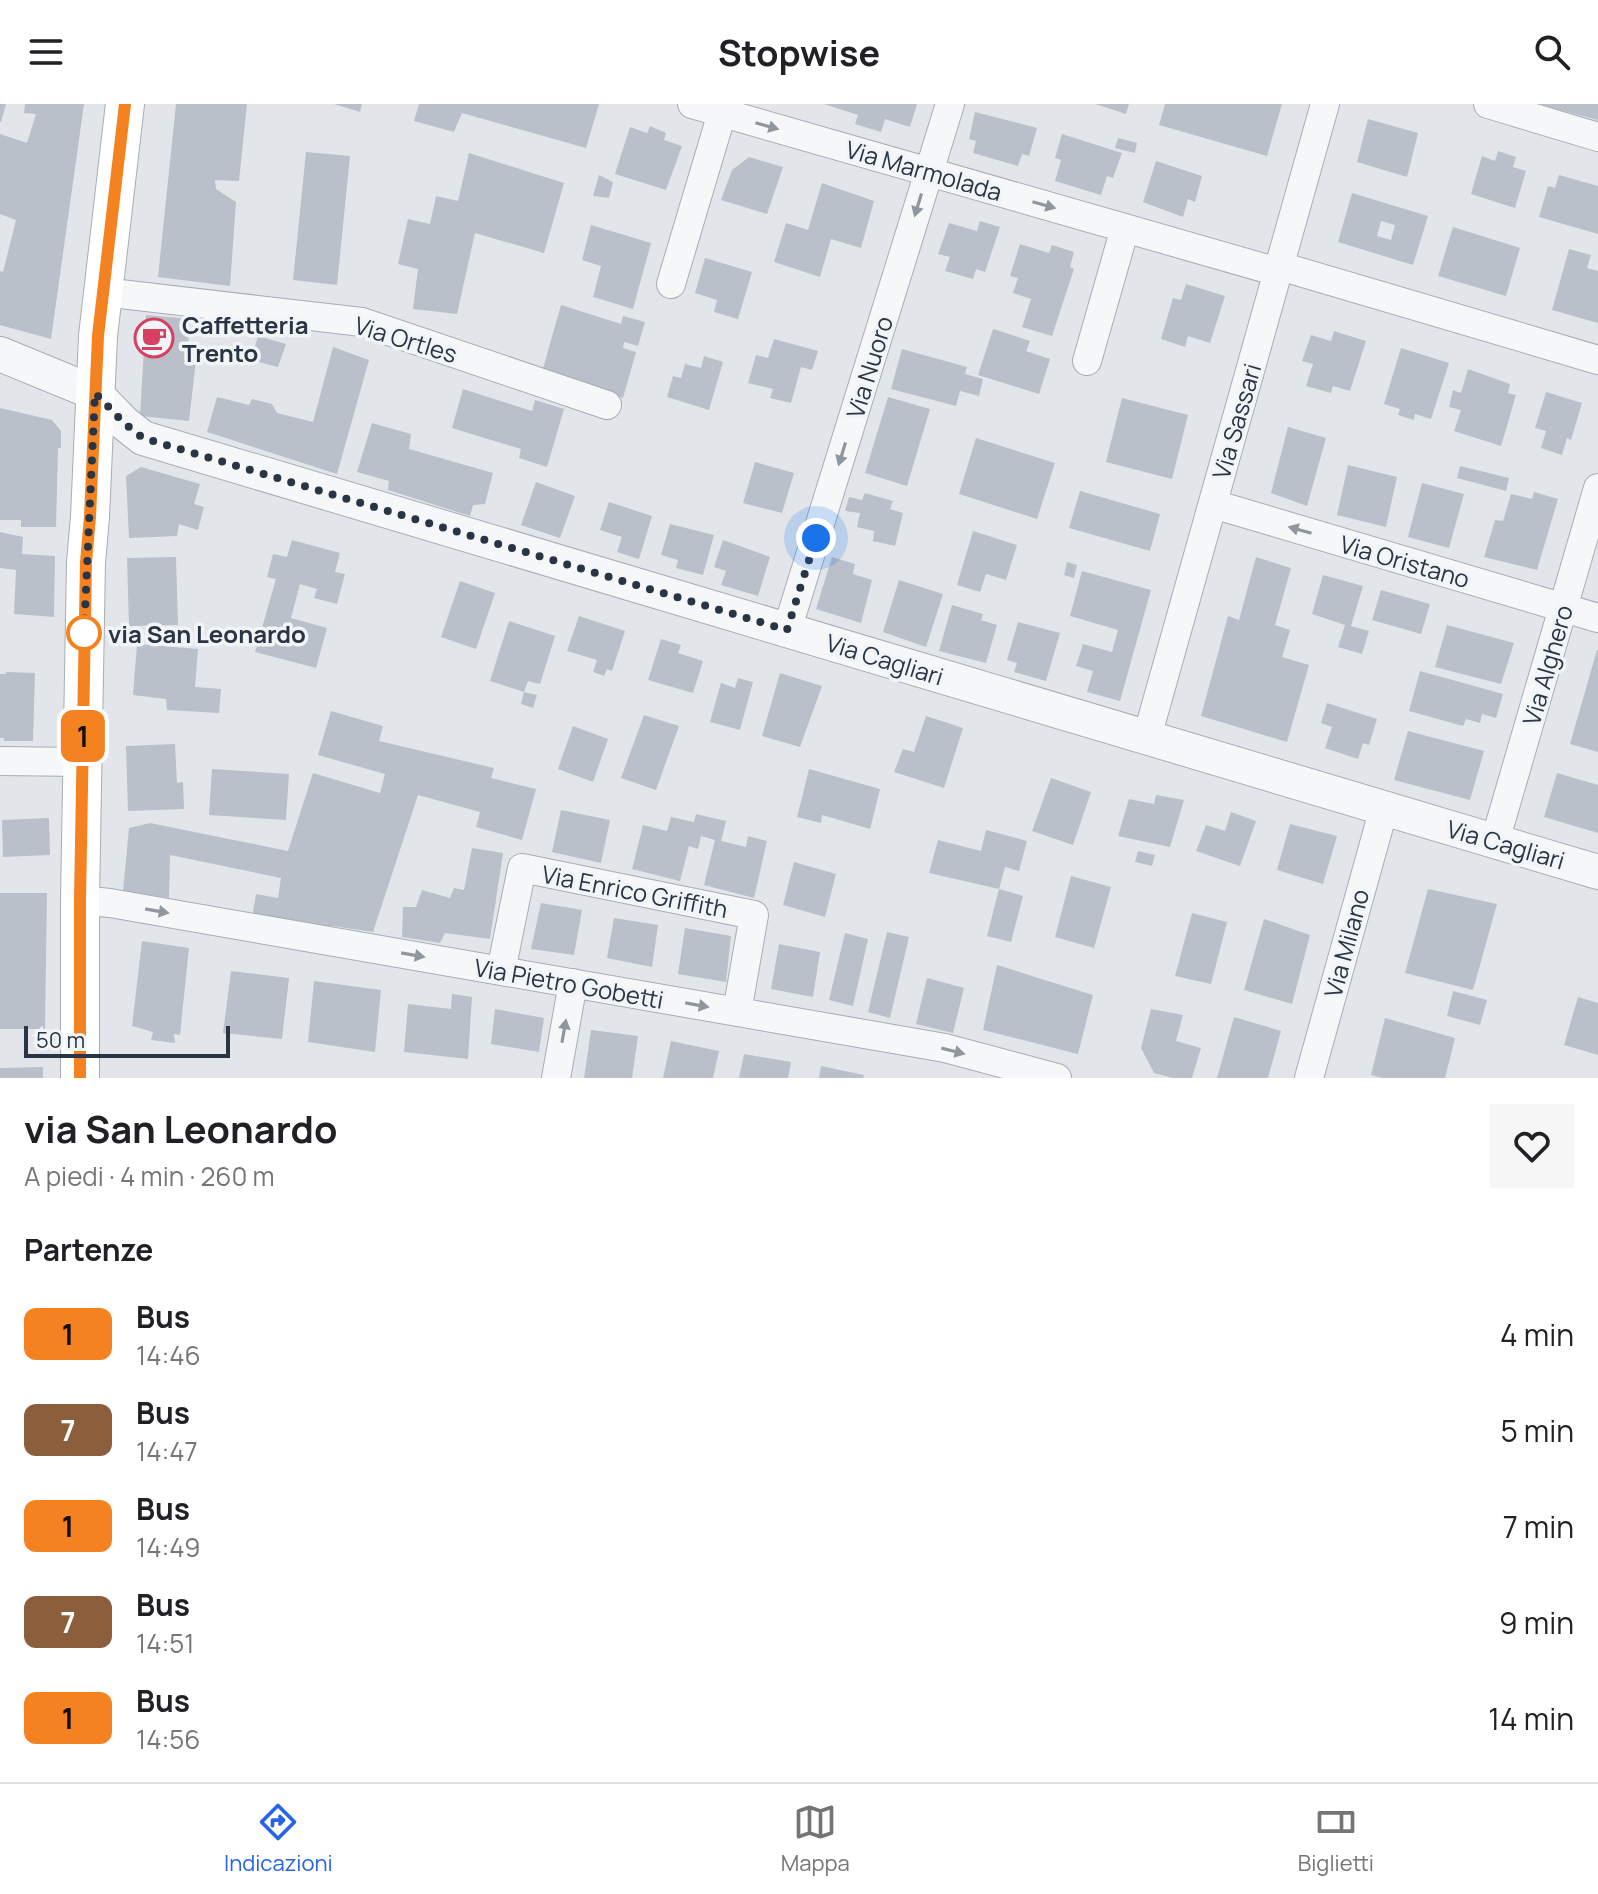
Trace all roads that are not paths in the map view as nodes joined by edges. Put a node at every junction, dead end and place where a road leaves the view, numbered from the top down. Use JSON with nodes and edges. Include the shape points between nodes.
{"nodes":[{"id":1,"x":125,"y":104,"type":"edge"},
{"id":2,"x":692,"y":104,"type":"edge"},
{"id":3,"x":950,"y":104,"type":"edge"},
{"id":4,"x":1325,"y":104,"type":"edge"},
{"id":5,"x":1488,"y":104,"type":"edge"},
{"id":6,"x":722,"y":113,"type":"junction"},
{"id":7,"x":1598,"y":137,"type":"edge"},
{"id":8,"x":929,"y":172,"type":"junction"},
{"id":9,"x":1125,"y":228,"type":"junction"},
{"id":10,"x":1279,"y":269,"type":"junction"},
{"id":11,"x":671,"y":284,"type":"dead end"},
{"id":12,"x":103,"y":292,"type":"junction"},
{"id":13,"x":0,"y":354,"type":"edge"},
{"id":14,"x":1598,"y":360,"type":"edge"},
{"id":15,"x":1087,"y":361,"type":"dead end"},
{"id":16,"x":95,"y":393,"type":"junction"},
{"id":17,"x":607,"y":405,"type":"dead end"},
{"id":18,"x":1598,"y":488,"type":"edge"},
{"id":19,"x":1213,"y":504,"type":"junction"},
{"id":20,"x":1563,"y":608,"type":"junction"},
{"id":21,"x":1598,"y":618,"type":"edge"},
{"id":22,"x":787,"y":630,"type":"junction"},
{"id":23,"x":1147,"y":737,"type":"junction"},
{"id":24,"x":0,"y":761,"type":"edge"},
{"id":25,"x":82,"y":762,"type":"junction"},
{"id":26,"x":1384,"y":808,"type":"junction"},
{"id":27,"x":1495,"y":841,"type":"junction"},
{"id":28,"x":1598,"y":872,"type":"edge"},
{"id":29,"x":80,"y":900,"type":"junction"},
{"id":30,"x":501,"y":971,"type":"junction"},
{"id":31,"x":573,"y":983,"type":"junction"},
{"id":32,"x":737,"y":1012,"type":"junction"},
{"id":33,"x":80,"y":1078,"type":"edge"},
{"id":34,"x":556,"y":1078,"type":"edge"},
{"id":35,"x":1057,"y":1078,"type":"edge"},
{"id":36,"x":1309,"y":1078,"type":"edge"}],
"edges":[{"from":1,"to":12,"type":"main road"},
{"from":2,"to":6,"type":"street","name":"Via Marmolada"},
{"from":3,"to":8,"type":"street","name":"Via Nuoro"},
{"from":4,"to":10,"type":"street","name":"Via Sassari"},
{"from":5,"to":7,"type":"street"},
{"from":6,"to":8,"type":"street","name":"Via Marmolada","one_way":true},
{"from":6,"to":11,"type":"street"},
{"from":8,"to":9,"type":"street","name":"Via Marmolada","one_way":true},
{"from":8,"to":22,"type":"street","name":"Via Nuoro","one_way":true},
{"from":9,"to":10,"type":"street","name":"Via Marmolada"},
{"from":9,"to":15,"type":"street"},
{"from":10,"to":14,"type":"street","name":"Via Marmolada"},
{"from":10,"to":19,"type":"street","name":"Via Sassari"},
{"from":12,"to":16,"type":"main road"},
{"from":12,"to":17,"type":"street","name":"Via Ortles","via":[[362,322]]},
{"from":13,"to":16,"type":"street"},
{"from":16,"to":22,"type":"street","name":"Via Cagliari","via":[[143,438]]},
{"from":16,"to":25,"type":"main road"},
{"from":18,"to":20,"type":"street","name":"Via Alghero"},
{"from":20,"to":19,"type":"street","name":"Via Oristano","one_way":true},
{"from":19,"to":23,"type":"street","name":"Via Sassari"},
{"from":20,"to":21,"type":"street","name":"Via Oristano"},
{"from":20,"to":27,"type":"street","name":"Via Alghero"},
{"from":22,"to":23,"type":"street","name":"Via Cagliari"},
{"from":23,"to":26,"type":"street","name":"Via Cagliari"},
{"from":24,"to":25,"type":"street"},
{"from":25,"to":29,"type":"main road"},
{"from":26,"to":27,"type":"street","name":"Via Cagliari"},
{"from":26,"to":36,"type":"street","name":"Via Milano"},
{"from":27,"to":28,"type":"street","name":"Via Cagliari"},
{"from":29,"to":30,"type":"street","name":"Via Pietro Gobetti","one_way":true},
{"from":29,"to":33,"type":"main road"},
{"from":30,"to":31,"type":"street","name":"Via Pietro Gobetti"},
{"from":30,"to":32,"type":"street","name":"Via Enrico Griffith","via":[[522,868],[754,915]]},
{"from":31,"to":32,"type":"street","name":"Via Pietro Gobetti","one_way":true},
{"from":34,"to":31,"type":"street","one_way":true},
{"from":32,"to":35,"type":"street","name":"Via Pietro Gobetti","one_way":true,"via":[[945,1048]]}]}
